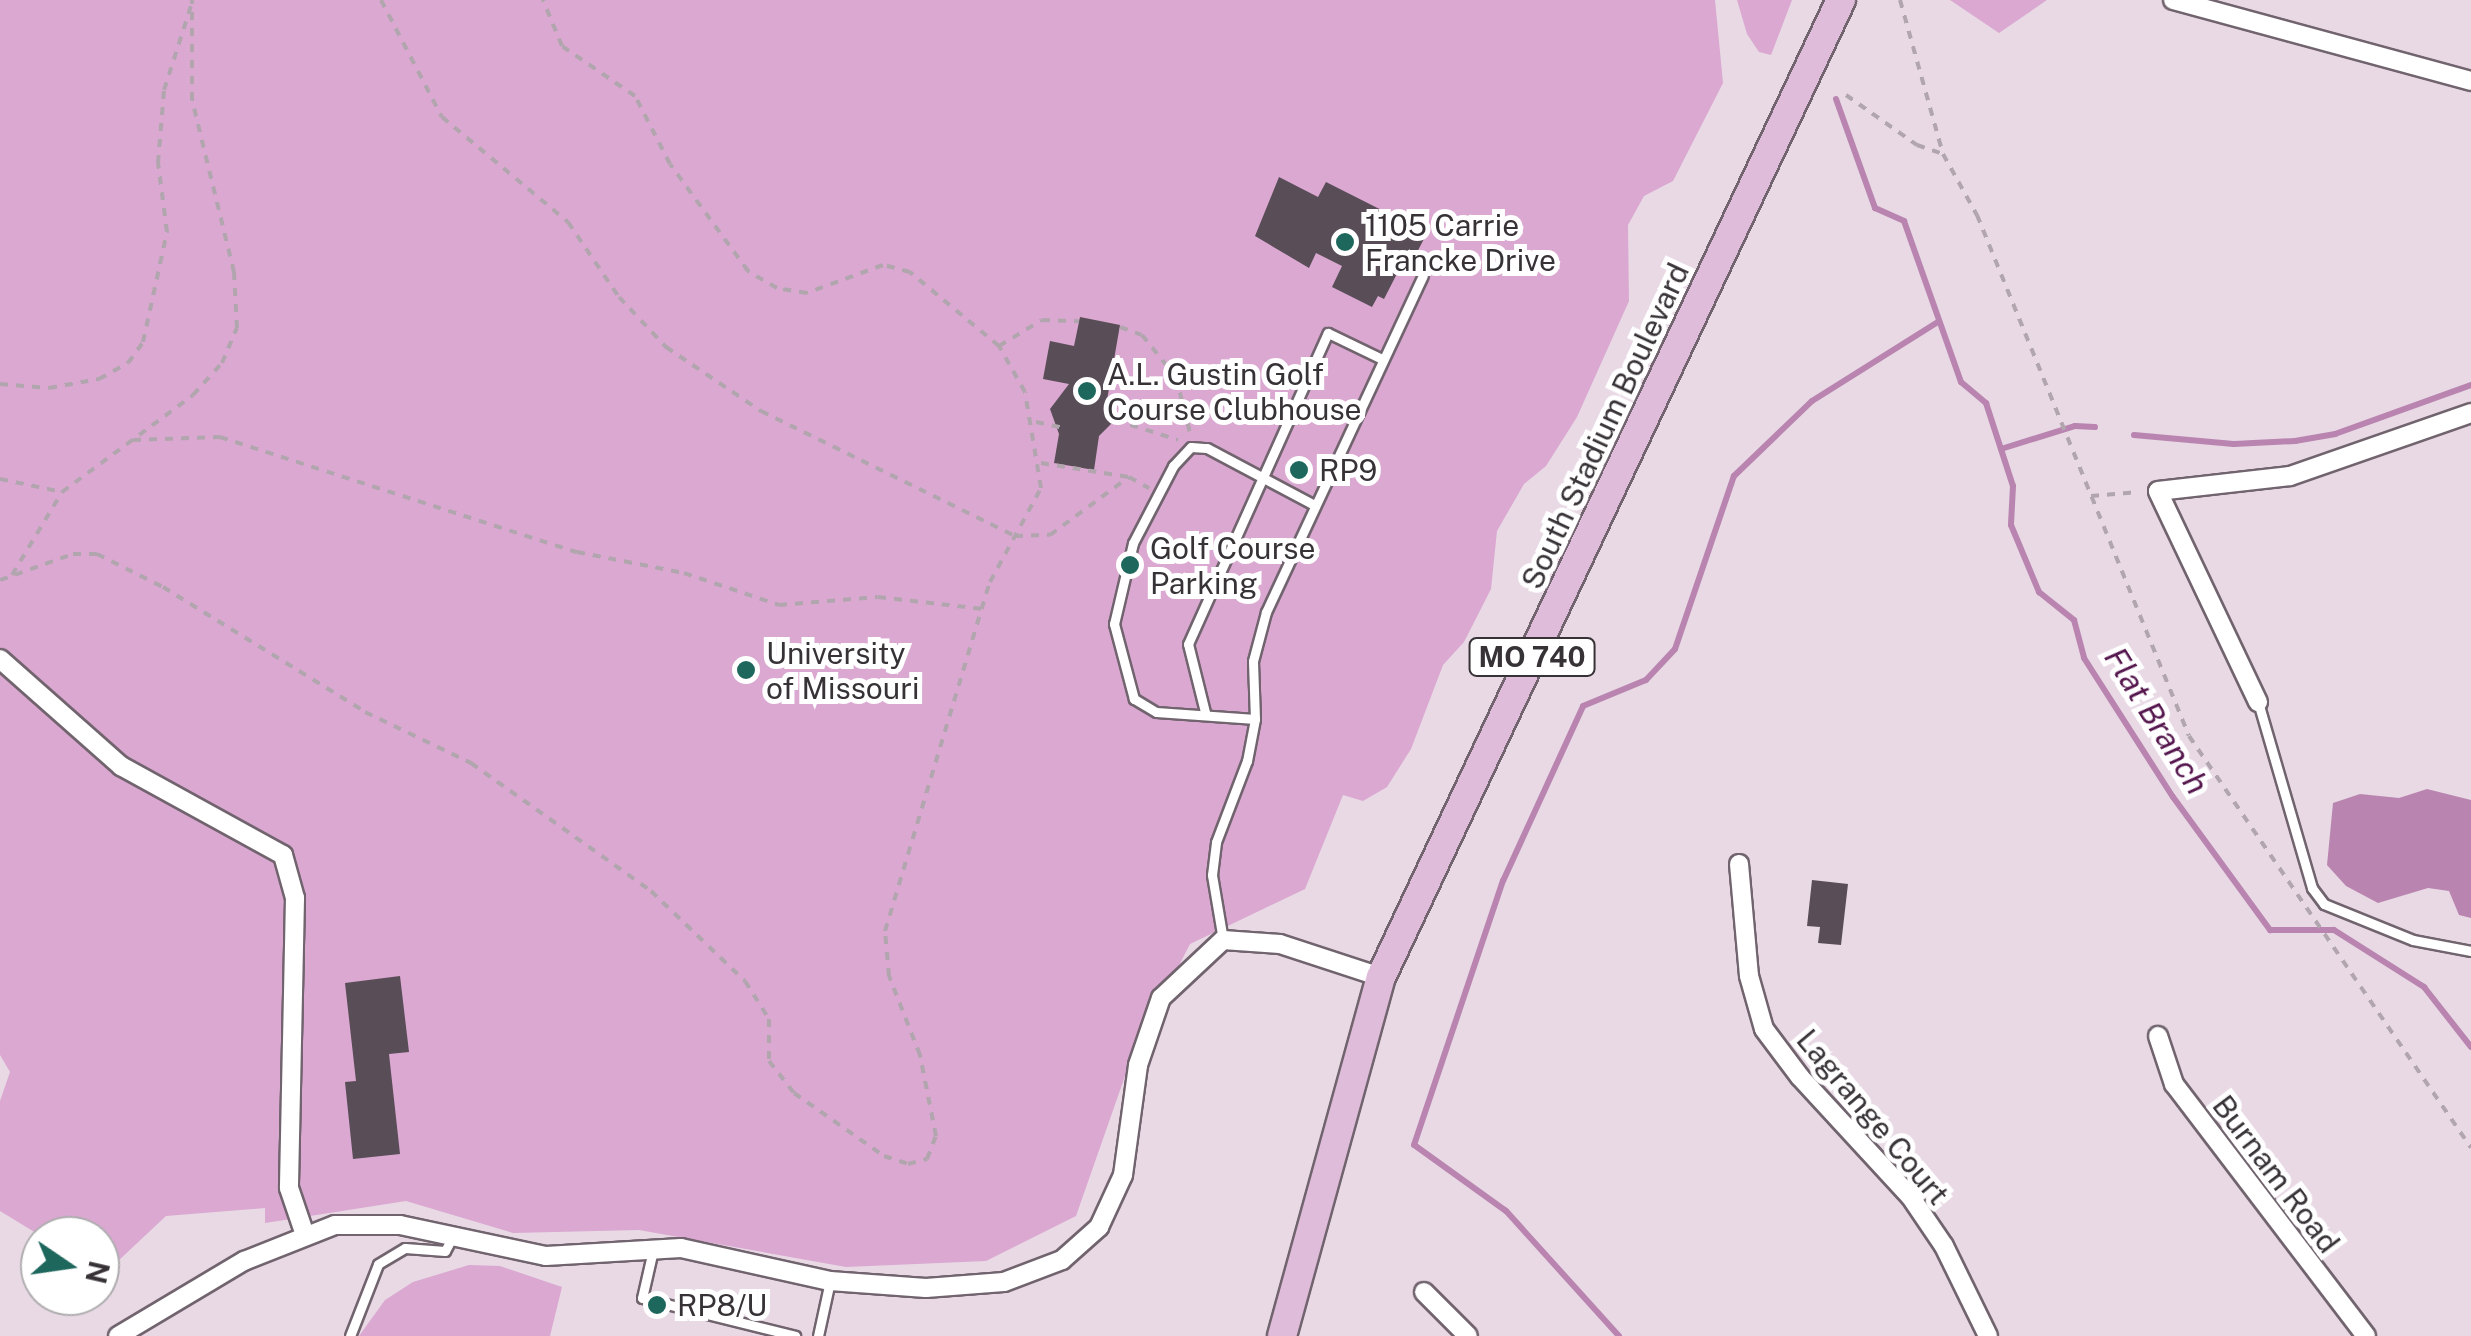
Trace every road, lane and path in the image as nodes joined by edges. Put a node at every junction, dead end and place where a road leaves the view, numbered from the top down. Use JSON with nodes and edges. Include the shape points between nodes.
{"nodes":[{"id":1,"x":382,"y":0,"type":"edge"},
{"id":2,"x":544,"y":0,"type":"edge"},
{"id":3,"x":1841,"y":0,"type":"edge"},
{"id":4,"x":1900,"y":0,"type":"edge"},
{"id":5,"x":2173,"y":0,"type":"edge"},
{"id":6,"x":193,"y":1,"type":"edge"},
{"id":7,"x":2471,"y":81,"type":"edge"},
{"id":8,"x":1846,"y":95,"type":"dead end"},
{"id":9,"x":1943,"y":154,"type":"junction"},
{"id":10,"x":1423,"y":276,"type":"dead end"},
{"id":11,"x":1079,"y":321,"type":"dead end"},
{"id":12,"x":1120,"y":327,"type":"dead end"},
{"id":13,"x":999,"y":346,"type":"junction"},
{"id":14,"x":1382,"y":360,"type":"junction"},
{"id":15,"x":0,"y":384,"type":"edge"},
{"id":16,"x":2471,"y":412,"type":"edge"},
{"id":17,"x":1115,"y":420,"type":"dead end"},
{"id":18,"x":1034,"y":422,"type":"junction"},
{"id":19,"x":1060,"y":427,"type":"dead end"},
{"id":20,"x":133,"y":440,"type":"junction"},
{"id":21,"x":1191,"y":447,"type":"junction"},
{"id":22,"x":1040,"y":463,"type":"junction"},
{"id":23,"x":1129,"y":478,"type":"junction"},
{"id":24,"x":0,"y":479,"type":"edge"},
{"id":25,"x":1265,"y":481,"type":"junction"},
{"id":26,"x":2158,"y":491,"type":"junction"},
{"id":27,"x":62,"y":492,"type":"junction"},
{"id":28,"x":1159,"y":493,"type":"junction"},
{"id":29,"x":2091,"y":496,"type":"junction"},
{"id":30,"x":1314,"y":505,"type":"junction"},
{"id":31,"x":1015,"y":536,"type":"junction"},
{"id":32,"x":11,"y":577,"type":"junction"},
{"id":33,"x":0,"y":580,"type":"edge"},
{"id":34,"x":983,"y":609,"type":"junction"},
{"id":35,"x":0,"y":659,"type":"edge"},
{"id":36,"x":2258,"y":702,"type":"joint"},
{"id":37,"x":1205,"y":712,"type":"junction"},
{"id":38,"x":1255,"y":718,"type":"junction"},
{"id":39,"x":1739,"y":864,"type":"dead end"},
{"id":40,"x":1224,"y":940,"type":"junction"},
{"id":41,"x":2471,"y":951,"type":"edge"},
{"id":42,"x":1381,"y":977,"type":"junction"},
{"id":43,"x":2158,"y":1036,"type":"dead end"},
{"id":44,"x":2471,"y":1148,"type":"edge"},
{"id":45,"x":305,"y":1234,"type":"junction"},
{"id":46,"x":453,"y":1236,"type":"junction"},
{"id":47,"x":654,"y":1249,"type":"junction"},
{"id":48,"x":830,"y":1281,"type":"junction"},
{"id":49,"x":1424,"y":1292,"type":"dead end"},
{"id":50,"x":118,"y":1336,"type":"edge"},
{"id":51,"x":350,"y":1336,"type":"edge"},
{"id":52,"x":796,"y":1336,"type":"edge"},
{"id":53,"x":818,"y":1336,"type":"edge"},
{"id":54,"x":1282,"y":1336,"type":"edge"},
{"id":55,"x":1468,"y":1336,"type":"edge"},
{"id":56,"x":1988,"y":1336,"type":"edge"},
{"id":57,"x":2366,"y":1336,"type":"edge"}],
"edges":[{"from":1,"to":31,"type":"path","via":[[442,118],[568,222],[619,297],[666,347],[761,411]]},
{"from":2,"to":13,"type":"path","via":[[562,46],[634,96],[670,164],[748,271],[777,288],[808,293],[883,266],[910,272]]},
{"from":3,"to":42,"type":"main road","name":"South Stadium Boulevard","number":"MO 740"},
{"from":4,"to":9,"type":"path"},
{"from":5,"to":7,"type":"street"},
{"from":6,"to":15,"type":"path","via":[[164,90],[158,163],[167,232],[143,342],[128,363],[99,380],[49,388]]},
{"from":6,"to":20,"type":"path","via":[[192,100],[234,272],[237,328],[210,379]]},
{"from":8,"to":9,"type":"path","via":[[1918,145]]},
{"from":9,"to":29,"type":"path","via":[[1976,215]]},
{"from":10,"to":14,"type":"lane"},
{"from":11,"to":13,"type":"path","via":[[1042,320]]},
{"from":12,"to":21,"type":"path","via":[[1142,335],[1176,377]]},
{"from":13,"to":18,"type":"path","via":[[1021,378]]},
{"from":14,"to":25,"type":"lane","via":[[1328,333]]},
{"from":14,"to":30,"type":"lane"},
{"from":16,"to":26,"type":"street","via":[[2290,476]]},
{"from":17,"to":21,"type":"path","via":[[1156,429]]},
{"from":18,"to":19,"type":"path"},
{"from":18,"to":22,"type":"path"},
{"from":20,"to":27,"type":"path"},
{"from":20,"to":34,"type":"path","via":[[220,437],[578,552],[684,573],[779,605],[878,597]]},
{"from":21,"to":25,"type":"lane","via":[[1207,448]]},
{"from":21,"to":28,"type":"lane"},
{"from":22,"to":23,"type":"path"},
{"from":22,"to":31,"type":"path","via":[[1041,488]]},
{"from":23,"to":28,"type":"path"},
{"from":23,"to":31,"type":"path","via":[[1050,535]]},
{"from":24,"to":27,"type":"path"},
{"from":25,"to":30,"type":"lane"},
{"from":25,"to":37,"type":"lane","via":[[1243,514],[1188,644]]},
{"from":26,"to":29,"type":"path"},
{"from":26,"to":36,"type":"street"},
{"from":27,"to":32,"type":"path"},
{"from":28,"to":37,"type":"lane","via":[[1132,542],[1114,624],[1122,674],[1134,700],[1156,712]]},
{"from":29,"to":44,"type":"path","via":[[2189,736]]},
{"from":30,"to":38,"type":"lane","via":[[1266,612],[1253,660]]},
{"from":31,"to":34,"type":"path"},
{"from":32,"to":33,"type":"path"},
{"from":32,"to":34,"type":"path","via":[[74,554],[97,554],[365,712],[471,763],[681,917],[759,998],[769,1019],[769,1060],[783,1082],[848,1136],[908,1164],[927,1159],[936,1136],[920,1055],[889,976],[886,932]]},
{"from":35,"to":45,"type":"street","via":[[121,766],[283,855],[296,898],[289,1188]]},
{"from":36,"to":41,"type":"lane","via":[[2312,888],[2324,904],[2413,940]]},
{"from":37,"to":38,"type":"lane"},
{"from":38,"to":40,"type":"lane","via":[[1216,842],[1212,875]]},
{"from":39,"to":56,"type":"street","name":"Lagrange Court","via":[[1749,976],[1764,1029],[1910,1196],[1944,1246]]},
{"from":40,"to":42,"type":"street","via":[[1280,944]]},
{"from":40,"to":48,"type":"street","via":[[1161,998],[1138,1065],[1123,1175],[1099,1227],[1062,1260],[1004,1282],[926,1288]]},
{"from":42,"to":54,"type":"main road","name":"South Stadium Boulevard","number":"MO 740"},
{"from":43,"to":57,"type":"street","name":"Burnam Road","via":[[2174,1084]]},
{"from":45,"to":46,"type":"street","via":[[334,1225],[400,1225]]},
{"from":45,"to":50,"type":"street","via":[[244,1261]]},
{"from":46,"to":47,"type":"street","via":[[546,1256]]},
{"from":46,"to":51,"type":"lane","via":[[445,1251],[405,1248],[378,1264]]},
{"from":47,"to":48,"type":"street","via":[[681,1248]]},
{"from":47,"to":52,"type":"lane","via":[[642,1298]]},
{"from":48,"to":53,"type":"lane"},
{"from":49,"to":55,"type":"street"}]}
